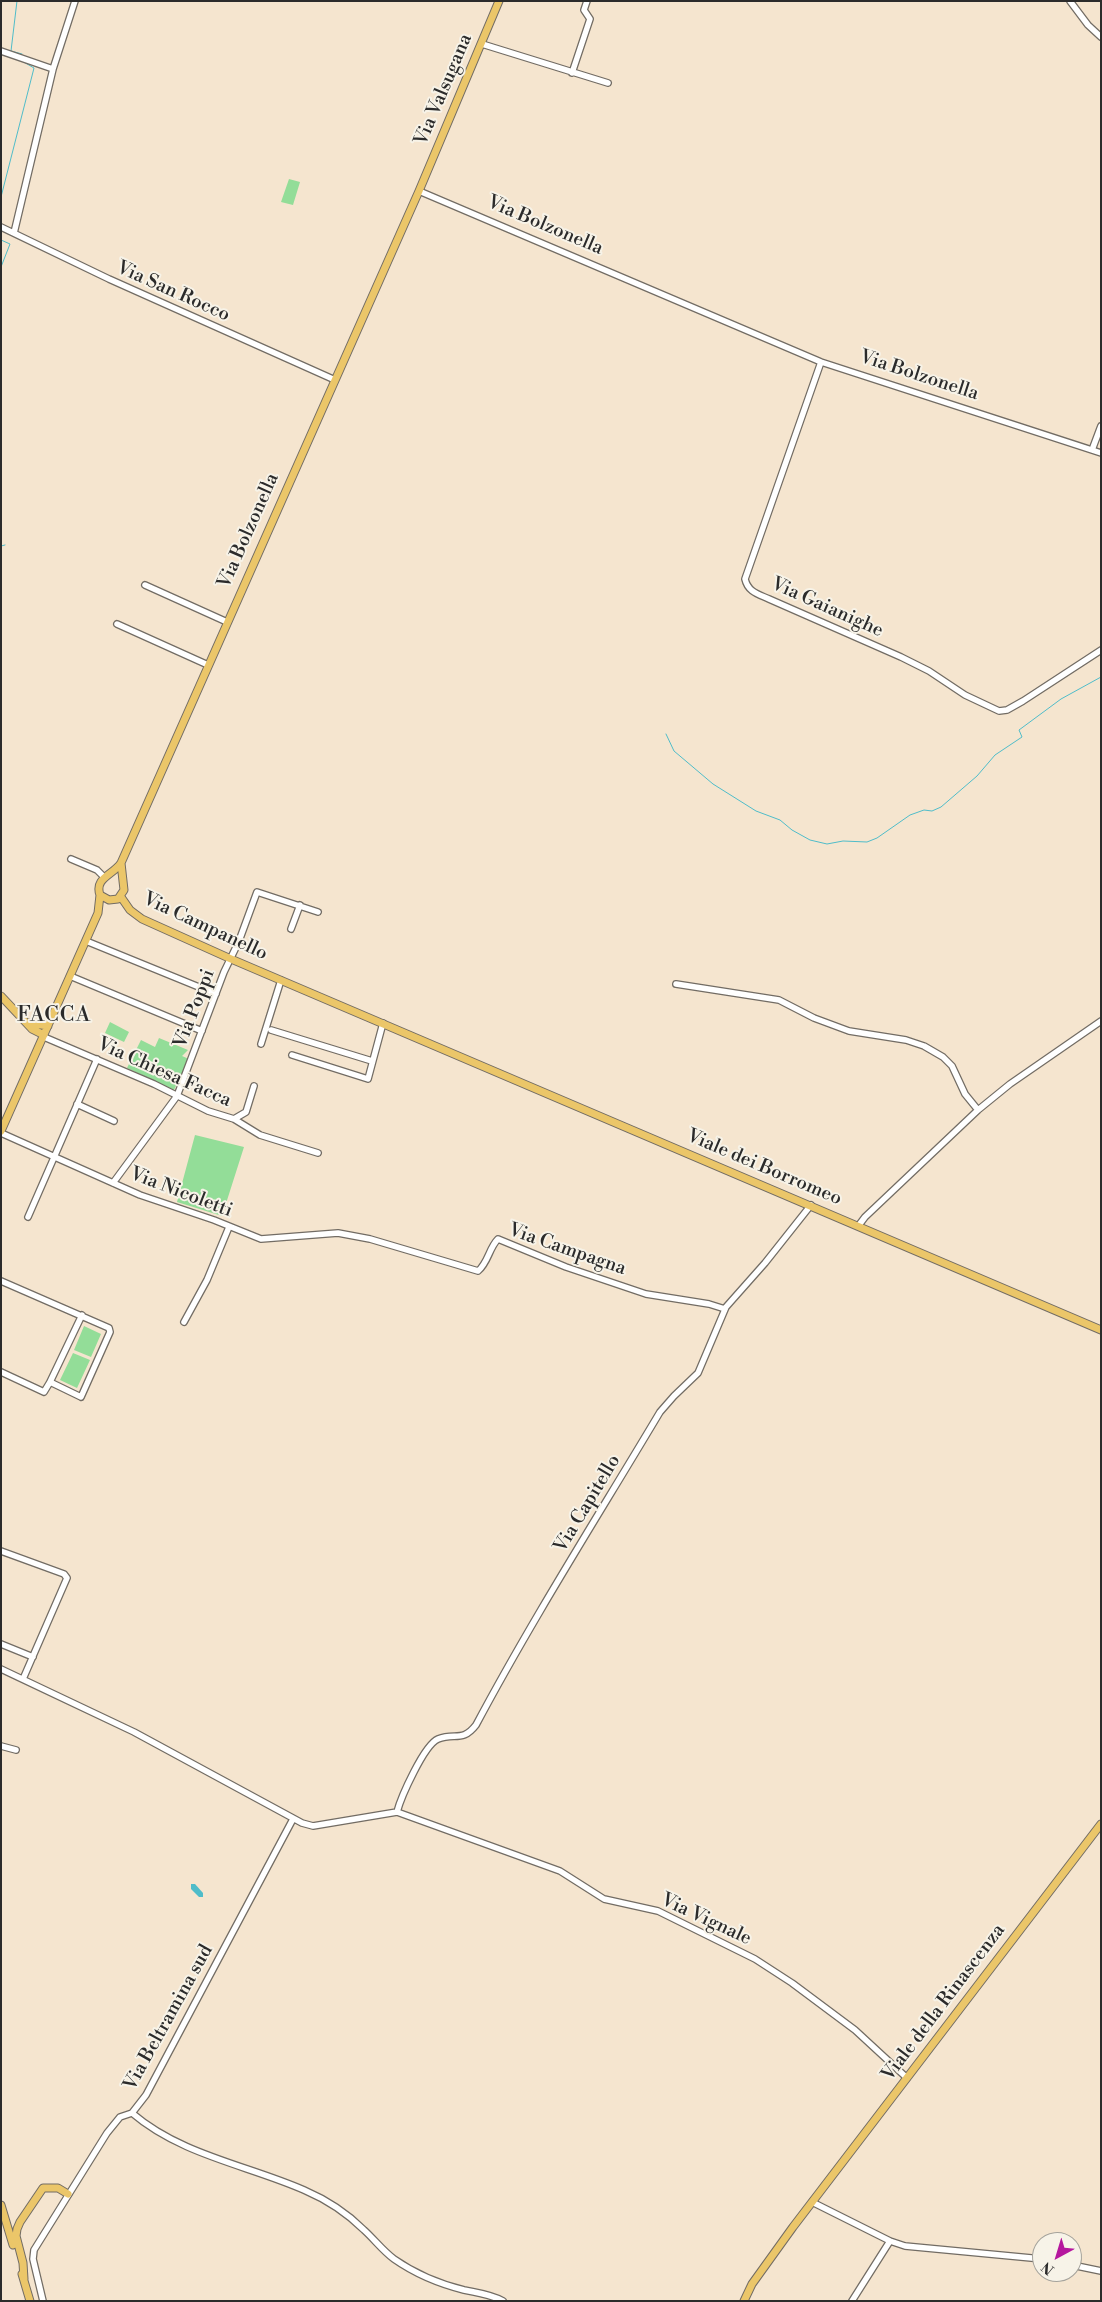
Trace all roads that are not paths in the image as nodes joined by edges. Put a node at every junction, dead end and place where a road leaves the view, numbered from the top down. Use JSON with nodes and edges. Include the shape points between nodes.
{"nodes":[{"id":1,"x":75,"y":1,"type":"edge"},
{"id":2,"x":499,"y":1,"type":"edge"},
{"id":3,"x":587,"y":1,"type":"edge"},
{"id":4,"x":1070,"y":1,"type":"edge"},
{"id":5,"x":1101,"y":37,"type":"edge"},
{"id":6,"x":482,"y":44,"type":"junction"},
{"id":7,"x":1,"y":51,"type":"edge"},
{"id":8,"x":53,"y":69,"type":"junction"},
{"id":9,"x":572,"y":73,"type":"junction"},
{"id":10,"x":608,"y":82,"type":"dead end"},
{"id":11,"x":419,"y":191,"type":"junction"},
{"id":12,"x":1,"y":228,"type":"edge"},
{"id":13,"x":14,"y":233,"type":"junction"},
{"id":14,"x":822,"y":362,"type":"junction"},
{"id":15,"x":334,"y":380,"type":"junction"},
{"id":16,"x":1101,"y":426,"type":"edge"},
{"id":17,"x":1092,"y":450,"type":"junction"},
{"id":18,"x":1101,"y":453,"type":"edge"},
{"id":19,"x":145,"y":585,"type":"dead end"},
{"id":20,"x":227,"y":622,"type":"junction"},
{"id":21,"x":117,"y":624,"type":"dead end"},
{"id":22,"x":1101,"y":650,"type":"edge"},
{"id":23,"x":208,"y":665,"type":"junction"},
{"id":24,"x":71,"y":859,"type":"dead end"},
{"id":25,"x":121,"y":863,"type":"junction"},
{"id":26,"x":107,"y":876,"type":"junction"},
{"id":27,"x":122,"y":880,"type":"junction"},
{"id":28,"x":100,"y":895,"type":"junction"},
{"id":29,"x":121,"y":897,"type":"junction"},
{"id":30,"x":111,"y":901,"type":"junction"},
{"id":31,"x":300,"y":905,"type":"junction"},
{"id":32,"x":318,"y":912,"type":"dead end"},
{"id":33,"x":98,"y":913,"type":"junction"},
{"id":34,"x":291,"y":929,"type":"dead end"},
{"id":35,"x":86,"y":940,"type":"junction"},
{"id":36,"x":231,"y":959,"type":"junction"},
{"id":37,"x":70,"y":976,"type":"junction"},
{"id":38,"x":281,"y":980,"type":"junction"},
{"id":39,"x":676,"y":984,"type":"dead end"},
{"id":40,"x":216,"y":994,"type":"junction"},
{"id":41,"x":1,"y":996,"type":"edge"},
{"id":42,"x":1101,"y":1021,"type":"edge"},
{"id":43,"x":28,"y":1023,"type":"junction"},
{"id":44,"x":383,"y":1023,"type":"junction"},
{"id":45,"x":48,"y":1026,"type":"junction"},
{"id":46,"x":271,"y":1030,"type":"dead end"},
{"id":47,"x":202,"y":1031,"type":"junction"},
{"id":48,"x":44,"y":1036,"type":"junction"},
{"id":49,"x":414,"y":1038,"type":"joint"},
{"id":50,"x":262,"y":1044,"type":"dead end"},
{"id":51,"x":292,"y":1055,"type":"dead end"},
{"id":52,"x":97,"y":1059,"type":"junction"},
{"id":53,"x":372,"y":1061,"type":"junction"},
{"id":54,"x":254,"y":1086,"type":"dead end"},
{"id":55,"x":177,"y":1096,"type":"junction"},
{"id":56,"x":77,"y":1104,"type":"junction"},
{"id":57,"x":978,"y":1110,"type":"junction"},
{"id":58,"x":234,"y":1119,"type":"junction"},
{"id":59,"x":114,"y":1121,"type":"dead end"},
{"id":60,"x":1,"y":1132,"type":"edge"},
{"id":61,"x":318,"y":1153,"type":"dead end"},
{"id":62,"x":55,"y":1157,"type":"junction"},
{"id":63,"x":113,"y":1183,"type":"junction"},
{"id":64,"x":811,"y":1205,"type":"junction"},
{"id":65,"x":28,"y":1217,"type":"dead end"},
{"id":66,"x":859,"y":1225,"type":"junction"},
{"id":67,"x":229,"y":1227,"type":"junction"},
{"id":68,"x":359,"y":1237,"type":"joint"},
{"id":69,"x":1,"y":1281,"type":"edge"},
{"id":70,"x":724,"y":1309,"type":"junction"},
{"id":71,"x":82,"y":1315,"type":"junction"},
{"id":72,"x":184,"y":1322,"type":"dead end"},
{"id":73,"x":1101,"y":1330,"type":"edge"},
{"id":74,"x":1,"y":1372,"type":"edge"},
{"id":75,"x":50,"y":1382,"type":"junction"},
{"id":76,"x":1,"y":1552,"type":"edge"},
{"id":77,"x":1,"y":1644,"type":"edge"},
{"id":78,"x":33,"y":1657,"type":"junction"},
{"id":79,"x":1,"y":1669,"type":"edge"},
{"id":80,"x":23,"y":1679,"type":"junction"},
{"id":81,"x":1,"y":1746,"type":"edge"},
{"id":82,"x":16,"y":1750,"type":"dead end"},
{"id":83,"x":397,"y":1812,"type":"junction"},
{"id":84,"x":292,"y":1819,"type":"junction"},
{"id":85,"x":1101,"y":1824,"type":"edge"},
{"id":86,"x":907,"y":2078,"type":"junction"},
{"id":87,"x":132,"y":2113,"type":"junction"},
{"id":88,"x":68,"y":2194,"type":"junction"},
{"id":89,"x":812,"y":2202,"type":"junction"},
{"id":90,"x":1,"y":2205,"type":"edge"},
{"id":91,"x":890,"y":2240,"type":"junction"},
{"id":92,"x":1032,"y":2258,"type":"edge"},
{"id":93,"x":1082,"y":2267,"type":"edge"},
{"id":94,"x":1101,"y":2271,"type":"edge"},
{"id":95,"x":24,"y":2279,"type":"junction"},
{"id":96,"x":30,"y":2301,"type":"edge"},
{"id":97,"x":43,"y":2301,"type":"edge"},
{"id":98,"x":504,"y":2301,"type":"edge"},
{"id":99,"x":744,"y":2301,"type":"edge"},
{"id":100,"x":852,"y":2301,"type":"edge"}],
"edges":[{"from":1,"to":8,"type":"street"},
{"from":2,"to":6,"type":"main road","name":"Via Valsugana"},
{"from":3,"to":9,"type":"street","via":[[584,10],[590,19]]},
{"from":4,"to":5,"type":"street"},
{"from":6,"to":9,"type":"street"},
{"from":6,"to":11,"type":"main road","name":"Via Valsugana"},
{"from":7,"to":8,"type":"street"},
{"from":8,"to":13,"type":"street"},
{"from":9,"to":10,"type":"street"},
{"from":11,"to":14,"type":"street","name":"Via Bolzonella"},
{"from":11,"to":15,"type":"main road","name":"Via Bolzonella"},
{"from":12,"to":13,"type":"street","name":"Via San Rocco"},
{"from":13,"to":15,"type":"street","name":"Via San Rocco"},
{"from":14,"to":17,"type":"street","name":"Via Bolzonella"},
{"from":14,"to":22,"type":"street","name":"Via Gaianighe","via":[[746,579],[747,586],[769,599],[908,660],[965,695],[999,710],[1007,710],[1023,701]]},
{"from":15,"to":20,"type":"main road","name":"Via Bolzonella"},
{"from":16,"to":17,"type":"street"},
{"from":17,"to":18,"type":"street","name":"Via Bolzonella"},
{"from":19,"to":20,"type":"street"},
{"from":20,"to":23,"type":"main road","name":"Via Bolzonella"},
{"from":21,"to":23,"type":"street"},
{"from":23,"to":25,"type":"main road","name":"Via Bolzonella"},
{"from":24,"to":26,"type":"street"},
{"from":25,"to":26,"type":"main road","name":"Via Bolzonella"},
{"from":25,"to":27,"type":"main road","name":"Via Bolzonella"},
{"from":26,"to":27,"type":"main road"},
{"from":26,"to":28,"type":"main road","name":"Via Bolzonella","via":[[99,884]]},
{"from":27,"to":29,"type":"main road","name":"Via Bolzonella","via":[[124,890]]},
{"from":28,"to":30,"type":"main road"},
{"from":28,"to":33,"type":"main road","name":"Via Bolzonella"},
{"from":29,"to":30,"type":"main road"},
{"from":29,"to":36,"type":"main road","name":"Via Campanello","via":[[142,919]]},
{"from":30,"to":33,"type":"main road"},
{"from":31,"to":32,"type":"street","name":"Via Poppi"},
{"from":31,"to":34,"type":"street"},
{"from":31,"to":36,"type":"street","name":"Via Poppi","via":[[257,892]]},
{"from":33,"to":35,"type":"main road"},
{"from":35,"to":37,"type":"main road"},
{"from":35,"to":40,"type":"street"},
{"from":36,"to":38,"type":"main road","name":"Via Campanello"},
{"from":36,"to":40,"type":"street","name":"Via Poppi"},
{"from":37,"to":45,"type":"main road"},
{"from":37,"to":47,"type":"street"},
{"from":38,"to":44,"type":"main road","name":"Via Campanello"},
{"from":38,"to":50,"type":"street","name":"Via Campanello"},
{"from":39,"to":57,"type":"street","via":[[779,1000],[849,1032],[906,1040],[924,1046],[952,1066]]},
{"from":40,"to":47,"type":"street","name":"Via Poppi"},
{"from":41,"to":43,"type":"main road"},
{"from":42,"to":57,"type":"street"},
{"from":43,"to":45,"type":"main road"},
{"from":43,"to":48,"type":"main road"},
{"from":44,"to":49,"type":"main road","name":"Via Campanello"},
{"from":44,"to":53,"type":"street"},
{"from":45,"to":48,"type":"main road"},
{"from":46,"to":53,"type":"street"},
{"from":47,"to":55,"type":"street","name":"Via Poppi"},
{"from":48,"to":52,"type":"street","name":"Via Chiesa Facca"},
{"from":48,"to":60,"type":"main road"},
{"from":49,"to":64,"type":"main road","name":"Viale dei Borromeo"},
{"from":51,"to":53,"type":"street","via":[[368,1079]]},
{"from":52,"to":55,"type":"street","name":"Via Chiesa Facca"},
{"from":52,"to":56,"type":"street"},
{"from":54,"to":58,"type":"street","name":"Via Chiesa Facca","via":[[246,1112]]},
{"from":55,"to":58,"type":"street","name":"Via Chiesa Facca"},
{"from":55,"to":63,"type":"street","name":"Via Poppi"},
{"from":56,"to":59,"type":"street"},
{"from":56,"to":62,"type":"street"},
{"from":57,"to":66,"type":"street"},
{"from":58,"to":61,"type":"street","via":[[260,1135]]},
{"from":60,"to":62,"type":"street","name":"Via Nicoletti"},
{"from":62,"to":63,"type":"street","name":"Via Nicoletti"},
{"from":62,"to":65,"type":"street"},
{"from":63,"to":67,"type":"street","name":"Via Nicoletti"},
{"from":64,"to":66,"type":"main road","name":"Viale dei Borromeo"},
{"from":64,"to":70,"type":"street","name":"Via Capitello"},
{"from":66,"to":73,"type":"main road","name":"Viale dei Borromeo"},
{"from":67,"to":68,"type":"street","name":"Via Nicoletti","via":[[270,1240],[338,1233]]},
{"from":67,"to":72,"type":"street","via":[[207,1280]]},
{"from":68,"to":70,"type":"street","name":"Via Campagna","via":[[478,1271],[498,1239],[566,1267],[646,1294]]},
{"from":69,"to":71,"type":"street"},
{"from":70,"to":83,"type":"street","name":"Via Capitello","via":[[698,1373],[660,1412],[543,1604],[476,1725],[464,1736],[438,1739],[428,1746]]},
{"from":71,"to":75,"type":"street"},
{"from":71,"to":75,"type":"street","via":[[108,1327],[110,1332],[82,1397]]},
{"from":74,"to":75,"type":"street","via":[[44,1392]]},
{"from":76,"to":78,"type":"street","via":[[64,1574],[67,1578]]},
{"from":77,"to":78,"type":"street"},
{"from":78,"to":80,"type":"street"},
{"from":79,"to":80,"type":"street","name":"Via Vignale"},
{"from":80,"to":84,"type":"street","name":"Via Vignale","via":[[134,1732],[270,1804]]},
{"from":81,"to":82,"type":"street"},
{"from":83,"to":84,"type":"street","name":"Via Vignale","via":[[313,1826]]},
{"from":83,"to":86,"type":"street","name":"Via Vignale","via":[[560,1871],[604,1899],[658,1911],[755,1959],[855,2030]]},
{"from":84,"to":87,"type":"street","name":"Via Beltramina sud","via":[[146,2095]]},
{"from":85,"to":86,"type":"main road","name":"Viale della Rinascenza"},
{"from":86,"to":89,"type":"main road","name":"Viale della Rinascenza"},
{"from":87,"to":88,"type":"street","name":"Via Beltramina sud","via":[[120,2117]]},
{"from":87,"to":98,"type":"street","via":[[201,2154],[305,2190],[362,2228],[394,2259],[434,2279]]},
{"from":88,"to":95,"type":"main road","via":[[58,2188],[43,2188],[20,2222],[16,2236]]},
{"from":88,"to":97,"type":"street","name":"Via Beltramina sud","via":[[34,2250],[32,2259]]},
{"from":89,"to":91,"type":"street"},
{"from":89,"to":99,"type":"main road","name":"Viale della Rinascenza","via":[[752,2284]]},
{"from":90,"to":95,"type":"main road"},
{"from":91,"to":92,"type":"street","via":[[905,2246]]},
{"from":91,"to":100,"type":"street"},
{"from":93,"to":94,"type":"street"},
{"from":95,"to":96,"type":"main road"}]}
